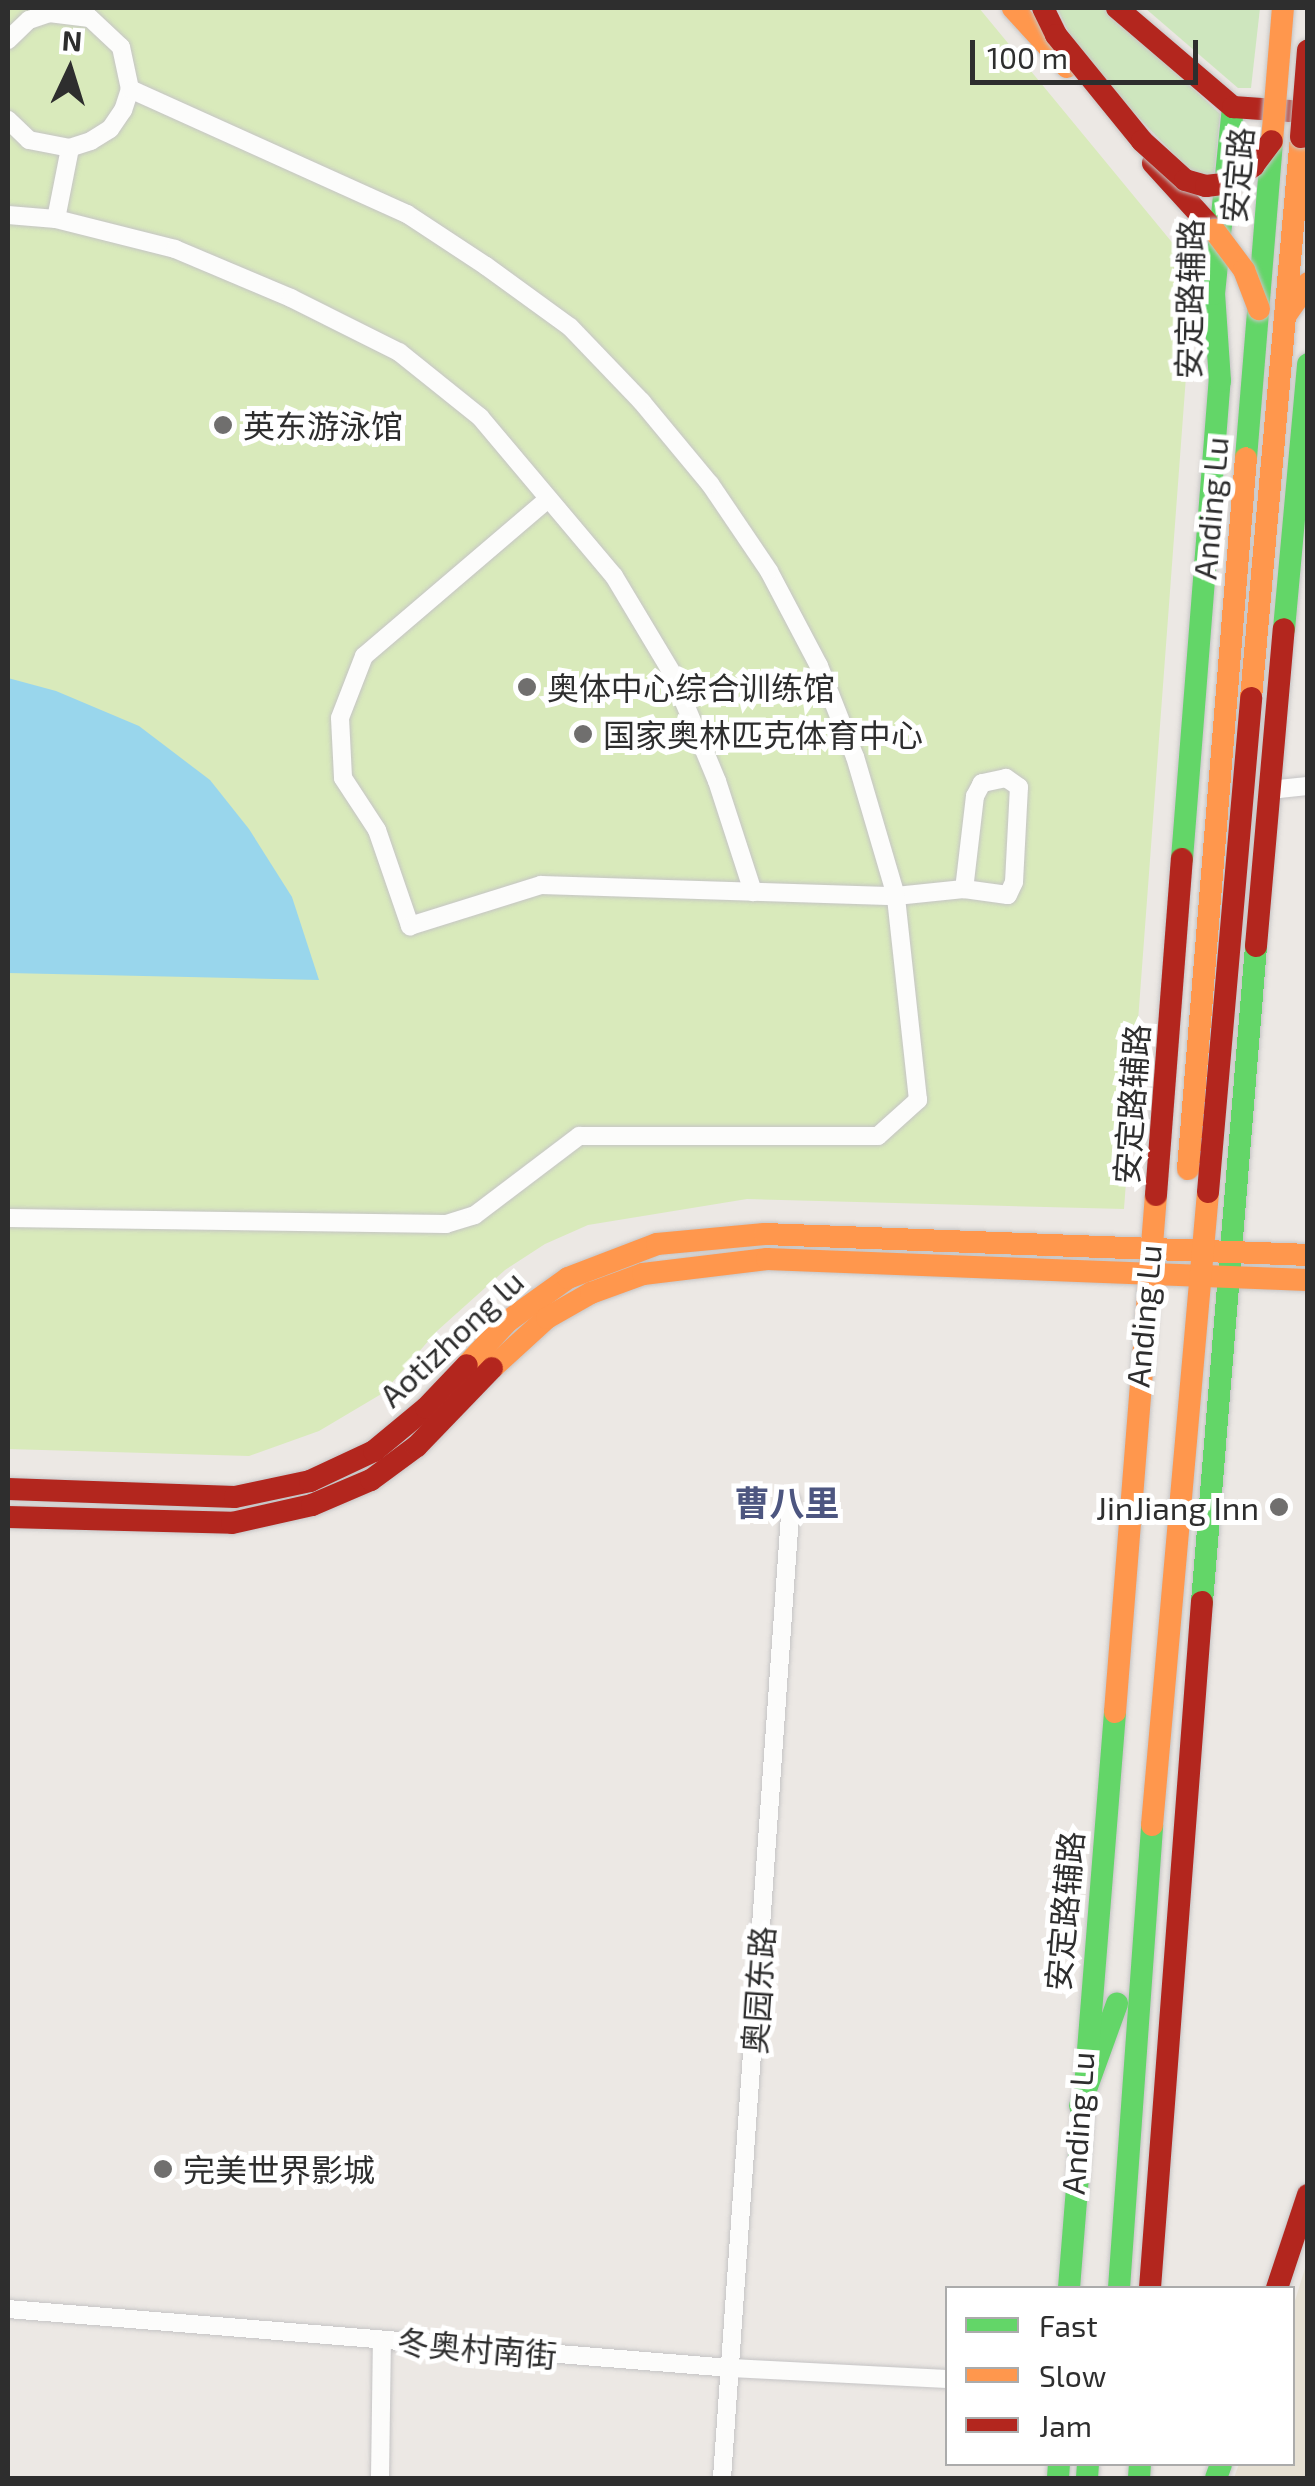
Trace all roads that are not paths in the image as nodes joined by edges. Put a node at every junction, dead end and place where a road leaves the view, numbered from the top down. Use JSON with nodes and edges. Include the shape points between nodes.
{"nodes":[{"id":1,"x":1013,"y":8,"type":"edge"},
{"id":2,"x":1043,"y":8,"type":"edge"},
{"id":3,"x":1117,"y":8,"type":"edge"},
{"id":4,"x":1284,"y":8,"type":"edge"},
{"id":5,"x":70,"y":10,"type":"edge"},
{"id":6,"x":8,"y":40,"type":"edge"},
{"id":7,"x":1308,"y":50,"type":"edge"},
{"id":8,"x":130,"y":88,"type":"junction"},
{"id":9,"x":1233,"y":107,"type":"junction"},
{"id":10,"x":1308,"y":112,"type":"edge"},
{"id":11,"x":8,"y":120,"type":"edge"},
{"id":12,"x":1272,"y":141,"type":"junction"},
{"id":13,"x":1304,"y":144,"type":"edge"},
{"id":14,"x":70,"y":148,"type":"junction"},
{"id":15,"x":8,"y":216,"type":"edge"},
{"id":16,"x":56,"y":219,"type":"junction"},
{"id":17,"x":1308,"y":284,"type":"edge"},
{"id":18,"x":1259,"y":310,"type":"junction"},
{"id":19,"x":1286,"y":315,"type":"junction"},
{"id":20,"x":1256,"y":348,"type":"joint"},
{"id":21,"x":1283,"y":351,"type":"joint"},
{"id":22,"x":1308,"y":364,"type":"edge"},
{"id":23,"x":548,"y":499,"type":"junction"},
{"id":24,"x":1308,"y":786,"type":"edge"},
{"id":25,"x":1269,"y":790,"type":"junction"},
{"id":26,"x":964,"y":889,"type":"junction"},
{"id":27,"x":752,"y":892,"type":"junction"},
{"id":28,"x":896,"y":896,"type":"junction"},
{"id":29,"x":8,"y":1218,"type":"edge"},
{"id":30,"x":1152,"y":1248,"type":"junction"},
{"id":31,"x":1192,"y":1251,"type":"junction"},
{"id":32,"x":1230,"y":1252,"type":"junction"},
{"id":33,"x":1308,"y":1255,"type":"edge"},
{"id":34,"x":1151,"y":1275,"type":"junction"},
{"id":35,"x":1190,"y":1276,"type":"junction"},
{"id":36,"x":1227,"y":1277,"type":"junction"},
{"id":37,"x":1308,"y":1280,"type":"edge"},
{"id":38,"x":1214,"y":1439,"type":"junction"},
{"id":39,"x":8,"y":1490,"type":"edge"},
{"id":40,"x":1181,"y":1490,"type":"junction"},
{"id":41,"x":790,"y":1500,"type":"dead end"},
{"id":42,"x":8,"y":1518,"type":"edge"},
{"id":43,"x":1117,"y":2004,"type":"junction"},
{"id":44,"x":1080,"y":2106,"type":"junction"},
{"id":45,"x":1308,"y":2195,"type":"edge"},
{"id":46,"x":1069,"y":2286,"type":"edge"},
{"id":47,"x":1099,"y":2286,"type":"edge"},
{"id":48,"x":1119,"y":2286,"type":"edge"},
{"id":49,"x":1150,"y":2286,"type":"edge"},
{"id":50,"x":1278,"y":2286,"type":"edge"},
{"id":51,"x":8,"y":2309,"type":"edge"},
{"id":52,"x":382,"y":2340,"type":"junction"},
{"id":53,"x":730,"y":2368,"type":"junction"},
{"id":54,"x":945,"y":2380,"type":"edge"},
{"id":55,"x":380,"y":2478,"type":"edge"},
{"id":56,"x":722,"y":2478,"type":"edge"}],
"edges":[{"from":1,"to":18,"type":"main road","bridge":true,"via":[[1214,230],[1244,270]]},
{"from":2,"to":12,"type":"main road","bridge":true,"via":[[1056,35],[1142,141],[1185,180],[1230,183]]},
{"from":3,"to":9,"type":"main road"},
{"from":4,"to":12,"type":"main road","name":"安定路","bridge":true},
{"from":5,"to":6,"type":"street","via":[[29,20]]},
{"from":5,"to":8,"type":"street","via":[[90,18],[122,47]]},
{"from":7,"to":13,"type":"main road","name":"安定路","bridge":true},
{"from":8,"to":14,"type":"street","via":[[110,128]]},
{"from":8,"to":28,"type":"street","via":[[407,214],[570,327],[642,402],[710,484],[820,666]]},
{"from":9,"to":10,"type":"main road"},
{"from":9,"to":30,"type":"main road","name":"安定路辅路","via":[[1214,294],[1220,381]]},
{"from":11,"to":14,"type":"street","via":[[30,140]]},
{"from":12,"to":18,"type":"main road","name":"安定路","bridge":true},
{"from":13,"to":19,"type":"main road","name":"安定路"},
{"from":14,"to":16,"type":"street"},
{"from":15,"to":16,"type":"street"},
{"from":16,"to":23,"type":"street","via":[[175,249],[399,352],[480,417]]},
{"from":17,"to":19,"type":"main road"},
{"from":18,"to":20,"type":"main road","name":"安定路"},
{"from":19,"to":21,"type":"main road","name":"安定路"},
{"from":20,"to":31,"type":"main road","name":"Anding Lu"},
{"from":21,"to":31,"type":"main road","name":"Anding Lu"},
{"from":22,"to":25,"type":"main road"},
{"from":23,"to":27,"type":"street","via":[[614,576],[672,673],[717,781]]},
{"from":23,"to":27,"type":"street","via":[[364,656],[340,718],[343,778],[377,830],[410,926],[541,885]]},
{"from":24,"to":25,"type":"street"},
{"from":25,"to":32,"type":"main road"},
{"from":26,"to":26,"type":"street","via":[[1008,895],[1014,882],[1019,787],[1006,778],[982,783],[975,796]]},
{"from":26,"to":28,"type":"street"},
{"from":27,"to":28,"type":"street"},
{"from":28,"to":29,"type":"street","via":[[918,1100],[878,1136],[579,1136],[475,1215],[446,1224]]},
{"from":30,"to":31,"type":"main road","name":"Aotizhong lu"},
{"from":30,"to":34,"type":"main road","name":"安定路辅路"},
{"from":30,"to":39,"type":"main road","name":"Aotizhong lu","via":[[765,1234],[657,1244],[568,1278],[508,1320],[426,1408],[374,1451],[310,1481],[235,1497]]},
{"from":31,"to":32,"type":"main road","name":"Aotizhong lu"},
{"from":31,"to":35,"type":"main road","name":"Anding Lu"},
{"from":32,"to":33,"type":"main road","name":"Aotizhong lu"},
{"from":32,"to":36,"type":"main road"},
{"from":34,"to":35,"type":"main road","name":"Aotizhong lu"},
{"from":34,"to":42,"type":"main road","name":"Aotizhong lu","via":[[767,1259],[643,1274],[547,1318],[509,1348],[417,1446],[371,1480],[312,1504],[232,1523]]},
{"from":34,"to":44,"type":"main road","name":"安定路辅路"},
{"from":35,"to":36,"type":"main road","name":"Aotizhong lu"},
{"from":35,"to":40,"type":"main road","name":"Anding Lu"},
{"from":35,"to":43,"type":"main road","name":"Anding Lu"},
{"from":36,"to":37,"type":"main road","name":"Aotizhong lu"},
{"from":36,"to":38,"type":"main road"},
{"from":38,"to":40,"type":"main road"},
{"from":38,"to":49,"type":"main road"},
{"from":40,"to":48,"type":"main road","name":"Anding Lu"},
{"from":41,"to":53,"type":"street","name":"奥园东路"},
{"from":43,"to":44,"type":"main road"},
{"from":43,"to":47,"type":"main road","name":"Anding Lu"},
{"from":44,"to":46,"type":"main road"},
{"from":45,"to":50,"type":"main road"},
{"from":51,"to":52,"type":"street","name":"冬奥村南街"},
{"from":52,"to":53,"type":"street","name":"冬奥村南街"},
{"from":52,"to":55,"type":"street"},
{"from":53,"to":54,"type":"street","name":"冬奥村南街"},
{"from":53,"to":56,"type":"street","name":"奥园东路"}]}
